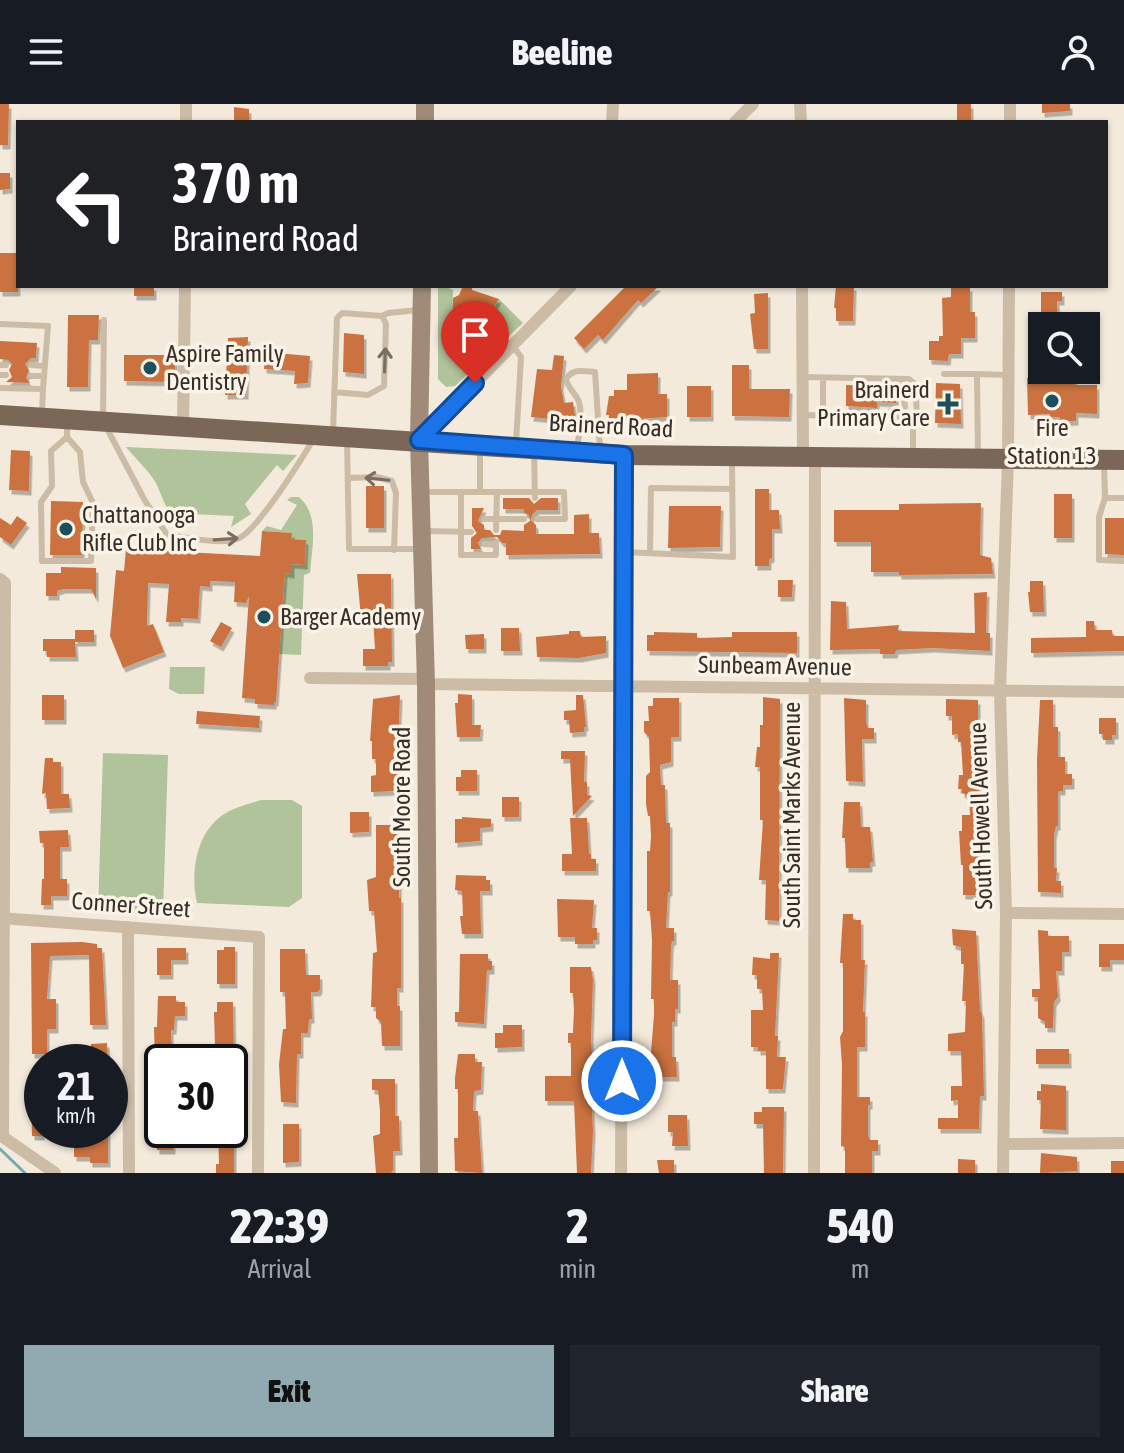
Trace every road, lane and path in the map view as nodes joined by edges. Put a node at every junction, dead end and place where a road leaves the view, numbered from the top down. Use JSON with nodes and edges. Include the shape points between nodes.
{"nodes":[{"id":1,"x":753,"y":104,"type":"edge"},
{"id":2,"x":737,"y":120,"type":"edge"},
{"id":3,"x":185,"y":288,"type":"edge"},
{"id":4,"x":422,"y":288,"type":"edge"},
{"id":5,"x":569,"y":288,"type":"edge"},
{"id":6,"x":802,"y":288,"type":"edge"},
{"id":7,"x":1009,"y":288,"type":"edge"},
{"id":8,"x":421,"y":310,"type":"junction"},
{"id":9,"x":382,"y":316,"type":"junction"},
{"id":10,"x":104,"y":320,"type":"dead end"},
{"id":11,"x":0,"y":324,"type":"edge"},
{"id":12,"x":513,"y":346,"type":"junction"},
{"id":13,"x":31,"y":365,"type":"dead end"},
{"id":14,"x":44,"y":366,"type":"junction"},
{"id":15,"x":944,"y":374,"type":"dead end"},
{"id":16,"x":977,"y":374,"type":"junction"},
{"id":17,"x":1008,"y":375,"type":"junction"},
{"id":18,"x":31,"y":376,"type":"dead end"},
{"id":19,"x":44,"y":376,"type":"junction"},
{"id":20,"x":803,"y":377,"type":"junction"},
{"id":21,"x":823,"y":378,"type":"junction"},
{"id":22,"x":880,"y":379,"type":"junction"},
{"id":23,"x":0,"y":388,"type":"edge"},
{"id":24,"x":43,"y":389,"type":"junction"},
{"id":25,"x":334,"y":392,"type":"junction"},
{"id":26,"x":0,"y":415,"type":"edge"},
{"id":27,"x":803,"y":415,"type":"junction"},
{"id":28,"x":823,"y":415,"type":"junction"},
{"id":29,"x":884,"y":416,"type":"junction"},
{"id":30,"x":42,"y":417,"type":"junction"},
{"id":31,"x":913,"y":417,"type":"junction"},
{"id":32,"x":103,"y":421,"type":"junction"},
{"id":33,"x":183,"y":426,"type":"junction"},
{"id":34,"x":560,"y":426,"type":"dead end"},
{"id":35,"x":580,"y":427,"type":"junction"},
{"id":36,"x":67,"y":428,"type":"junction"},
{"id":37,"x":333,"y":435,"type":"junction"},
{"id":38,"x":419,"y":440,"type":"junction"},
{"id":39,"x":480,"y":444,"type":"junction"},
{"id":40,"x":525,"y":448,"type":"junction"},
{"id":41,"x":576,"y":452,"type":"junction"},
{"id":42,"x":600,"y":453,"type":"junction"},
{"id":43,"x":624,"y":455,"type":"junction"},
{"id":44,"x":732,"y":456,"type":"junction"},
{"id":45,"x":809,"y":457,"type":"junction"},
{"id":46,"x":913,"y":458,"type":"junction"},
{"id":47,"x":978,"y":458,"type":"junction"},
{"id":48,"x":1008,"y":459,"type":"junction"},
{"id":49,"x":1114,"y":460,"type":"edge"},
{"id":50,"x":348,"y":478,"type":"junction"},
{"id":51,"x":732,"y":489,"type":"junction"},
{"id":52,"x":420,"y":492,"type":"junction"},
{"id":53,"x":461,"y":492,"type":"junction"},
{"id":54,"x":480,"y":492,"type":"junction"},
{"id":55,"x":497,"y":492,"type":"junction"},
{"id":56,"x":534,"y":495,"type":"junction"},
{"id":57,"x":1105,"y":498,"type":"junction"},
{"id":58,"x":1124,"y":498,"type":"edge"},
{"id":59,"x":518,"y":509,"type":"dead end"},
{"id":60,"x":550,"y":510,"type":"dead end"},
{"id":61,"x":461,"y":519,"type":"junction"},
{"id":62,"x":472,"y":519,"type":"dead end"},
{"id":63,"x":484,"y":519,"type":"dead end"},
{"id":64,"x":496,"y":519,"type":"junction"},
{"id":65,"x":537,"y":519,"type":"dead end"},
{"id":66,"x":550,"y":519,"type":"junction"},
{"id":67,"x":496,"y":530,"type":"dead end"},
{"id":68,"x":461,"y":532,"type":"junction"},
{"id":69,"x":471,"y":532,"type":"dead end"},
{"id":70,"x":421,"y":540,"type":"junction"},
{"id":71,"x":461,"y":544,"type":"junction"},
{"id":72,"x":471,"y":544,"type":"dead end"},
{"id":73,"x":484,"y":544,"type":"dead end"},
{"id":74,"x":394,"y":550,"type":"junction"},
{"id":75,"x":624,"y":552,"type":"junction"},
{"id":76,"x":650,"y":553,"type":"junction"},
{"id":77,"x":1124,"y":561,"type":"edge"},
{"id":78,"x":0,"y":579,"type":"edge"},
{"id":79,"x":310,"y":678,"type":"dead end"},
{"id":80,"x":425,"y":682,"type":"junction"},
{"id":81,"x":625,"y":684,"type":"junction"},
{"id":82,"x":814,"y":690,"type":"junction"},
{"id":83,"x":1000,"y":692,"type":"junction"},
{"id":84,"x":1124,"y":692,"type":"edge"},
{"id":85,"x":1006,"y":913,"type":"junction"},
{"id":86,"x":1124,"y":914,"type":"edge"},
{"id":87,"x":2,"y":918,"type":"edge"},
{"id":88,"x":128,"y":927,"type":"junction"},
{"id":89,"x":2,"y":1138,"type":"edge"},
{"id":90,"x":1124,"y":1143,"type":"edge"},
{"id":91,"x":1003,"y":1144,"type":"junction"},
{"id":92,"x":55,"y":1173,"type":"edge"},
{"id":93,"x":129,"y":1173,"type":"edge"},
{"id":94,"x":258,"y":1173,"type":"edge"},
{"id":95,"x":429,"y":1173,"type":"edge"},
{"id":96,"x":621,"y":1173,"type":"edge"},
{"id":97,"x":814,"y":1173,"type":"edge"},
{"id":98,"x":1003,"y":1173,"type":"edge"}],
"edges":[{"from":1,"to":2,"type":"street"},
{"from":3,"to":33,"type":"street"},
{"from":4,"to":8,"type":"main road","name":"South Moore Road"},
{"from":5,"to":12,"type":"street"},
{"from":6,"to":20,"type":"street","name":"South Saint Marks Avenue"},
{"from":7,"to":17,"type":"street","name":"South Howell Avenue"},
{"from":8,"to":9,"type":"lane"},
{"from":8,"to":38,"type":"main road","name":"South Moore Road"},
{"from":9,"to":25,"type":"lane","via":[[342,313],[337,318]]},
{"from":25,"to":9,"type":"lane","one_way":true,"via":[[368,395],[384,386]]},
{"from":10,"to":32,"type":"lane"},
{"from":11,"to":14,"type":"lane","via":[[48,326]]},
{"from":12,"to":38,"type":"street"},
{"from":12,"to":40,"type":"lane","via":[[521,357]]},
{"from":13,"to":14,"type":"lane"},
{"from":14,"to":19,"type":"lane"},
{"from":15,"to":16,"type":"lane"},
{"from":16,"to":17,"type":"lane"},
{"from":16,"to":47,"type":"lane"},
{"from":17,"to":48,"type":"street","name":"South Howell Avenue"},
{"from":18,"to":19,"type":"lane"},
{"from":19,"to":24,"type":"lane"},
{"from":20,"to":21,"type":"lane"},
{"from":20,"to":27,"type":"street","name":"South Saint Marks Avenue"},
{"from":21,"to":22,"type":"lane"},
{"from":21,"to":28,"type":"lane"},
{"from":22,"to":29,"type":"lane","via":[[905,390],[904,410]]},
{"from":22,"to":31,"type":"lane","via":[[913,380]]},
{"from":23,"to":24,"type":"lane"},
{"from":24,"to":30,"type":"lane"},
{"from":25,"to":37,"type":"lane"},
{"from":26,"to":30,"type":"main road","name":"Brainerd Road"},
{"from":27,"to":28,"type":"lane"},
{"from":27,"to":45,"type":"street","name":"South Saint Marks Avenue"},
{"from":28,"to":29,"type":"lane"},
{"from":29,"to":31,"type":"lane"},
{"from":30,"to":36,"type":"main road","name":"Brainerd Road"},
{"from":31,"to":46,"type":"lane"},
{"from":32,"to":33,"type":"main road","name":"Brainerd Road"},
{"from":32,"to":36,"type":"main road","name":"Brainerd Road"},
{"from":32,"to":37,"type":"lane","one_way":true,"via":[[167,535],[225,541],[245,535],[289,478]]},
{"from":33,"to":37,"type":"main road","name":"Brainerd Road"},
{"from":34,"to":35,"type":"lane"},
{"from":35,"to":41,"type":"lane"},
{"from":35,"to":42,"type":"lane","via":[[578,399],[566,379],[577,370],[595,372]]},
{"from":36,"to":36,"type":"lane","via":[[51,451],[52,486],[41,502],[42,561],[91,561],[93,503],[83,482],[80,452]]},
{"from":37,"to":38,"type":"main road","name":"Brainerd Road"},
{"from":37,"to":50,"type":"lane"},
{"from":38,"to":39,"type":"main road","name":"Brainerd Road"},
{"from":38,"to":52,"type":"main road","name":"South Moore Road"},
{"from":39,"to":40,"type":"main road","name":"Brainerd Road"},
{"from":39,"to":54,"type":"lane"},
{"from":40,"to":41,"type":"main road","name":"Brainerd Road"},
{"from":40,"to":56,"type":"lane"},
{"from":41,"to":42,"type":"main road","name":"Brainerd Road"},
{"from":42,"to":43,"type":"main road","name":"Brainerd Road"},
{"from":43,"to":44,"type":"main road","name":"Brainerd Road"},
{"from":43,"to":75,"type":"street"},
{"from":44,"to":45,"type":"main road","name":"Brainerd Road"},
{"from":44,"to":51,"type":"lane"},
{"from":45,"to":46,"type":"main road","name":"Brainerd Road"},
{"from":45,"to":82,"type":"street","name":"South Saint Marks Avenue"},
{"from":46,"to":47,"type":"main road","name":"Brainerd Road"},
{"from":47,"to":48,"type":"main road","name":"Brainerd Road"},
{"from":48,"to":49,"type":"main road","name":"Brainerd Road"},
{"from":48,"to":83,"type":"street","name":"South Howell Avenue"},
{"from":49,"to":57,"type":"lane"},
{"from":74,"to":50,"type":"lane","one_way":true,"via":[[392,481]]},
{"from":50,"to":74,"type":"lane","via":[[349,549]]},
{"from":51,"to":76,"type":"lane","via":[[651,488]]},
{"from":51,"to":76,"type":"lane","via":[[733,557]]},
{"from":52,"to":53,"type":"lane"},
{"from":52,"to":70,"type":"main road","name":"South Moore Road"},
{"from":53,"to":54,"type":"lane"},
{"from":53,"to":61,"type":"lane"},
{"from":54,"to":55,"type":"lane"},
{"from":55,"to":56,"type":"lane"},
{"from":55,"to":64,"type":"lane"},
{"from":56,"to":66,"type":"lane","via":[[564,492],[565,519]]},
{"from":57,"to":58,"type":"lane"},
{"from":57,"to":77,"type":"lane","via":[[1099,517],[1099,560]]},
{"from":59,"to":64,"type":"lane","via":[[521,519]]},
{"from":60,"to":66,"type":"lane"},
{"from":61,"to":62,"type":"lane"},
{"from":61,"to":68,"type":"lane"},
{"from":63,"to":64,"type":"lane"},
{"from":64,"to":67,"type":"lane"},
{"from":65,"to":66,"type":"lane"},
{"from":68,"to":69,"type":"lane"},
{"from":68,"to":70,"type":"lane"},
{"from":68,"to":71,"type":"lane"},
{"from":70,"to":74,"type":"lane"},
{"from":70,"to":80,"type":"main road","name":"South Moore Road"},
{"from":71,"to":72,"type":"lane"},
{"from":71,"to":73,"type":"lane","via":[[461,555],[496,555],[496,544]]},
{"from":75,"to":76,"type":"lane"},
{"from":75,"to":81,"type":"street"},
{"from":78,"to":87,"type":"street","via":[[5,583]]},
{"from":79,"to":80,"type":"street","name":"Sunbeam Avenue"},
{"from":80,"to":81,"type":"street","name":"Sunbeam Avenue"},
{"from":80,"to":95,"type":"main road","name":"South Moore Road"},
{"from":81,"to":82,"type":"street","name":"Sunbeam Avenue"},
{"from":81,"to":96,"type":"street"},
{"from":82,"to":83,"type":"street","name":"Sunbeam Avenue"},
{"from":82,"to":97,"type":"street","name":"South Saint Marks Avenue"},
{"from":83,"to":84,"type":"street","name":"Sunbeam Avenue"},
{"from":83,"to":85,"type":"street","name":"South Howell Avenue"},
{"from":85,"to":86,"type":"street"},
{"from":85,"to":91,"type":"street","name":"South Howell Avenue"},
{"from":87,"to":88,"type":"street","name":"Conner Street"},
{"from":87,"to":89,"type":"street"},
{"from":88,"to":93,"type":"street"},
{"from":88,"to":94,"type":"street","name":"Conner Street","via":[[259,937]]},
{"from":89,"to":92,"type":"street"},
{"from":90,"to":91,"type":"street"},
{"from":91,"to":98,"type":"street","name":"South Howell Avenue"}]}
